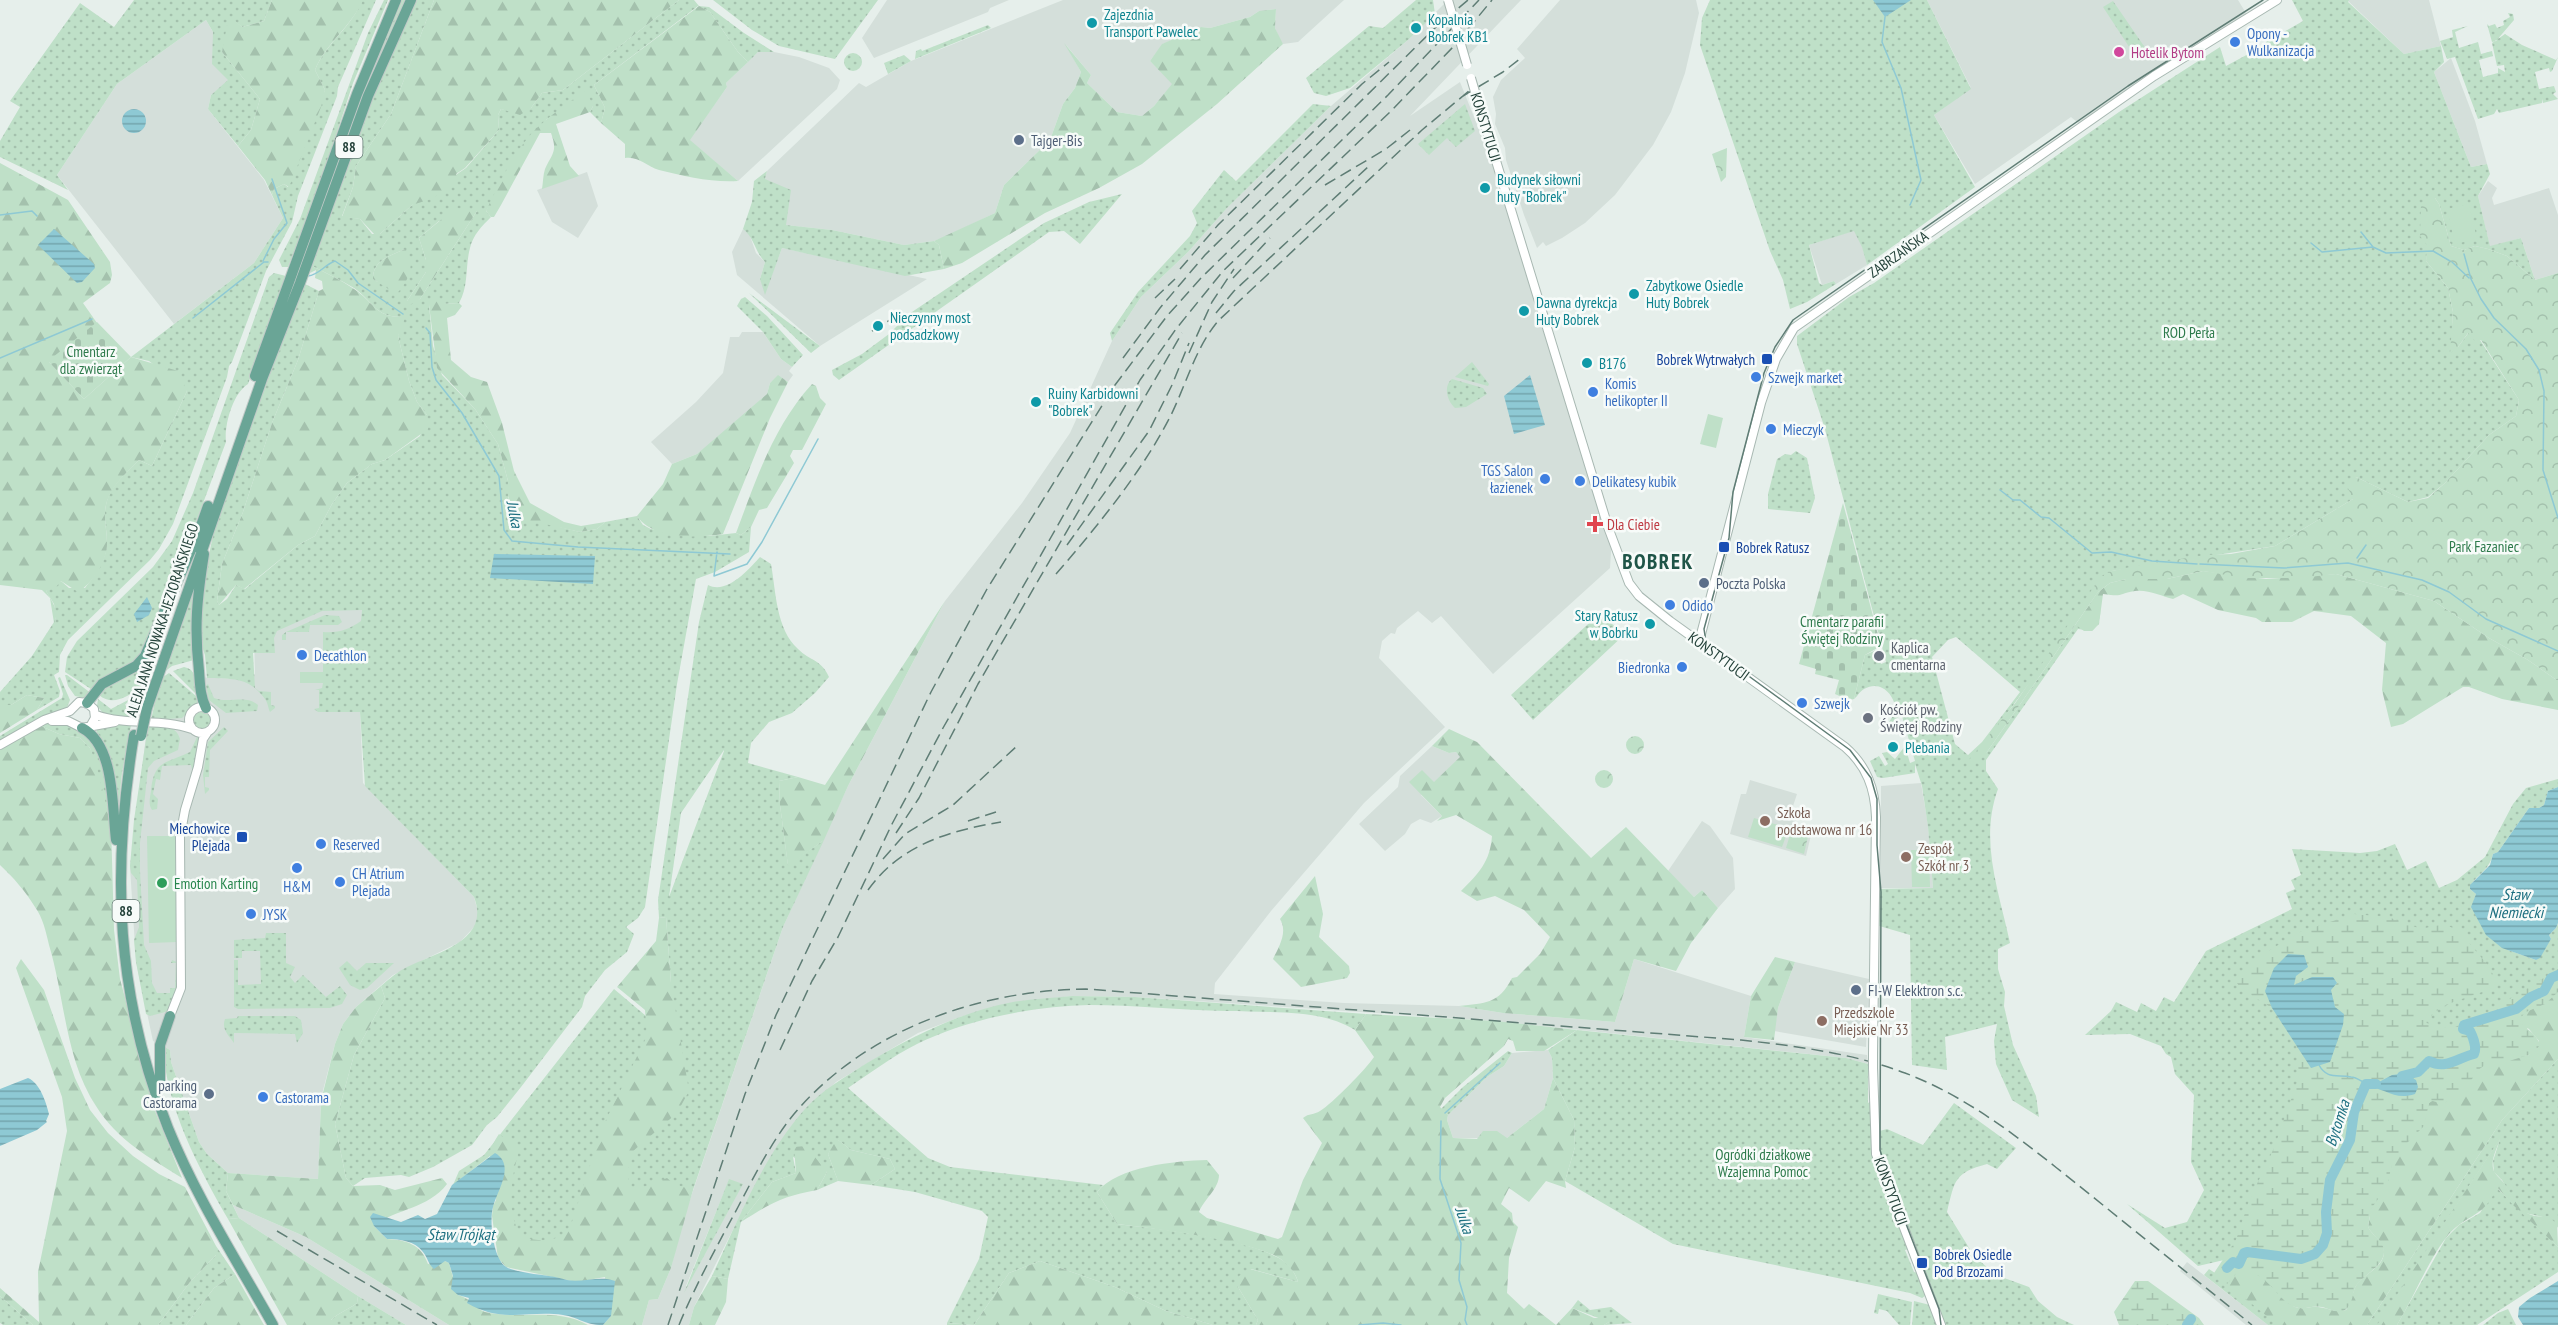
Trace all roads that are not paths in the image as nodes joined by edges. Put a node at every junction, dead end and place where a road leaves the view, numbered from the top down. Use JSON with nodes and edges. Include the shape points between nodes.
{"nodes":[{"id":1,"x":411,"y":0,"type":"edge"},
{"id":2,"x":1449,"y":0,"type":"edge"},
{"id":3,"x":2277,"y":0,"type":"edge"},
{"id":4,"x":394,"y":4,"type":"edge"},
{"id":5,"x":301,"y":266,"type":"junction"},
{"id":6,"x":206,"y":523,"type":"junction"},
{"id":7,"x":1699,"y":642,"type":"junction"},
{"id":8,"x":87,"y":703,"type":"junction"},
{"id":9,"x":206,"y":708,"type":"junction"},
{"id":10,"x":70,"y":711,"type":"junction"},
{"id":11,"x":96,"y":715,"type":"junction"},
{"id":12,"x":189,"y":719,"type":"junction"},
{"id":13,"x":121,"y":722,"type":"junction"},
{"id":14,"x":37,"y":724,"type":"junction"},
{"id":15,"x":162,"y":724,"type":"junction"},
{"id":16,"x":82,"y":726,"type":"junction"},
{"id":17,"x":192,"y":729,"type":"junction"},
{"id":18,"x":207,"y":733,"type":"junction"},
{"id":19,"x":137,"y":736,"type":"junction"},
{"id":20,"x":0,"y":745,"type":"edge"},
{"id":21,"x":121,"y":924,"type":"junction"},
{"id":22,"x":170,"y":1016,"type":"joint"},
{"id":23,"x":160,"y":1084,"type":"junction"},
{"id":24,"x":273,"y":1325,"type":"edge"},
{"id":25,"x":279,"y":1325,"type":"edge"},
{"id":26,"x":1941,"y":1325,"type":"edge"}],
"edges":[{"from":1,"to":5,"type":"main road","name":"ALEJA JANA NOWAKA-JEZIORAŃSKIEGO","number":"88","via":[[368,96]]},
{"from":2,"to":7,"type":"street","name":"KONSTYTUCJI","bridge":true,"via":[[1621,566],[1639,596]]},
{"from":3,"to":7,"type":"street","name":"ZABRZAŃSKA","via":[[2154,76],[1801,323],[1789,336],[1764,395]]},
{"from":4,"to":5,"type":"main road","name":"ALEJA JANA NOWAKA-JEZIORAŃSKIEGO","number":"88","via":[[357,94]]},
{"from":5,"to":6,"type":"main road","name":"ALEJA JANA NOWAKA-JEZIORAŃSKIEGO","number":"88"},
{"from":6,"to":8,"type":"main road","via":[[145,656],[136,666],[102,684]]},
{"from":6,"to":9,"type":"main road","via":[[195,632]]},
{"from":6,"to":19,"type":"main road","name":"ALEJA JANA NOWAKA-JEZIORAŃSKIEGO","number":"88","via":[[157,663]]},
{"from":7,"to":26,"type":"street","name":"KONSTYTUCJI","bridge":true,"via":[[1845,747],[1870,779],[1876,817],[1876,1154]]},
{"from":8,"to":10,"type":"street","via":[[75,704]]},
{"from":8,"to":11,"type":"street"},
{"from":9,"to":12,"type":"street","via":[[196,708]]},
{"from":9,"to":18,"type":"street","via":[[216,720]]},
{"from":10,"to":14,"type":"street"},
{"from":10,"to":16,"type":"street","via":[[70,719]]},
{"from":11,"to":13,"type":"street"},
{"from":11,"to":16,"type":"street"},
{"from":12,"to":15,"type":"street"},
{"from":12,"to":17,"type":"street"},
{"from":13,"to":15,"type":"street"},
{"from":13,"to":16,"type":"street"},
{"from":14,"to":16,"type":"street","via":[[60,720]]},
{"from":14,"to":20,"type":"street"},
{"from":15,"to":17,"type":"street"},
{"from":16,"to":21,"type":"main road","via":[[98,743],[106,763]]},
{"from":17,"to":18,"type":"street"},
{"from":18,"to":22,"type":"street","via":[[180,837],[181,988]]},
{"from":19,"to":21,"type":"main road","name":"ALEJA JANA NOWAKA-JEZIORAŃSKIEGO","number":"88","via":[[122,816]]},
{"from":19,"to":23,"type":"main road","name":"ALEJA JANA NOWAKA-JEZIORAŃSKIEGO","number":"88","via":[[128,825],[126,921],[131,965]]},
{"from":21,"to":24,"type":"main road","name":"ALEJA JANA NOWAKA-JEZIORAŃSKIEGO","number":"88","via":[[135,1018],[169,1129],[207,1209]]},
{"from":22,"to":23,"type":"main road","via":[[160,1045]]},
{"from":23,"to":25,"type":"main road","name":"ALEJA JANA NOWAKA-JEZIORAŃSKIEGO","number":"88","via":[[201,1185]]}]}
